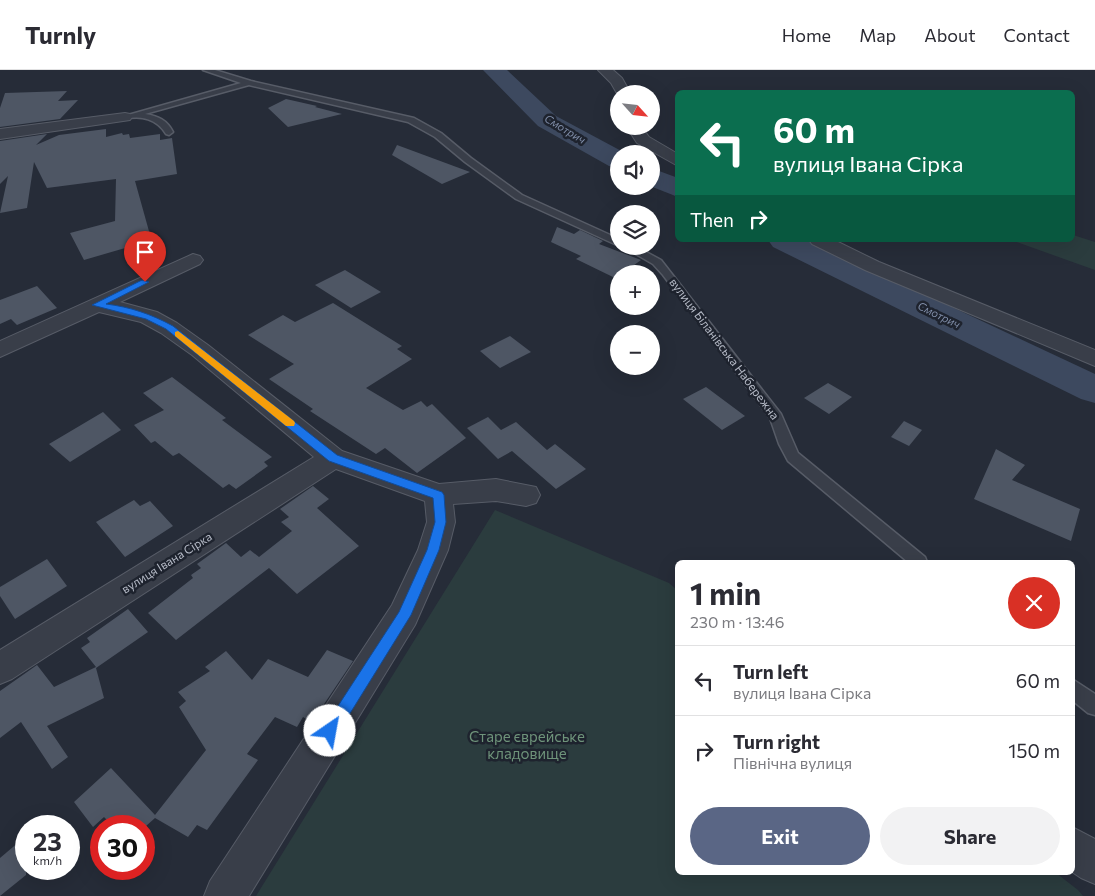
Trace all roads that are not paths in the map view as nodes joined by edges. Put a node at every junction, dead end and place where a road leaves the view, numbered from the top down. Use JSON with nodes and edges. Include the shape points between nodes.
{"nodes":[{"id":1,"x":206,"y":70,"type":"edge"},
{"id":2,"x":605,"y":70,"type":"edge"},
{"id":3,"x":250,"y":82,"type":"junction"},
{"id":4,"x":619,"y":85,"type":"edge"},
{"id":5,"x":125,"y":117,"type":"junction"},
{"id":6,"x":169,"y":132,"type":"dead end"},
{"id":7,"x":0,"y":134,"type":"edge"},
{"id":8,"x":639,"y":135,"type":"edge"},
{"id":9,"x":675,"y":160,"type":"edge"},
{"id":10,"x":610,"y":239,"type":"edge"},
{"id":11,"x":823,"y":242,"type":"edge"},
{"id":12,"x":644,"y":255,"type":"edge"},
{"id":13,"x":193,"y":260,"type":"dead end"},
{"id":14,"x":96,"y":305,"type":"junction"},
{"id":15,"x":0,"y":350,"type":"edge"},
{"id":16,"x":1095,"y":359,"type":"edge"},
{"id":17,"x":333,"y":458,"type":"junction"},
{"id":18,"x":438,"y":495,"type":"junction"},
{"id":19,"x":526,"y":496,"type":"dead end"},
{"id":20,"x":917,"y":560,"type":"edge"},
{"id":21,"x":0,"y":668,"type":"edge"},
{"id":22,"x":1075,"y":690,"type":"edge"},
{"id":23,"x":1095,"y":706,"type":"edge"},
{"id":24,"x":1075,"y":849,"type":"edge"},
{"id":25,"x":1095,"y":864,"type":"edge"},
{"id":26,"x":225,"y":896,"type":"edge"}],
"edges":[{"from":1,"to":3,"type":"lane"},
{"from":2,"to":4,"type":"street"},
{"from":3,"to":5,"type":"lane"},
{"from":3,"to":10,"type":"lane","via":[[411,120],[438,135],[519,197]]},
{"from":5,"to":6,"type":"lane","via":[[157,119]]},
{"from":5,"to":7,"type":"street"},
{"from":8,"to":9,"type":"street"},
{"from":11,"to":16,"type":"street","via":[[872,266]]},
{"from":12,"to":20,"type":"lane","name":"вулиця Біланівська Набережна","via":[[657,262],[667,273],[776,417],[793,457]]},
{"from":13,"to":14,"type":"street"},
{"from":14,"to":15,"type":"street"},
{"from":14,"to":17,"type":"street","via":[[149,317],[169,328]]},
{"from":17,"to":18,"type":"street"},
{"from":17,"to":21,"type":"street","name":"вулиця Івана Сірка"},
{"from":18,"to":19,"type":"street","via":[[496,490]]},
{"from":18,"to":26,"type":"street","via":[[440,522],[433,550],[404,615]]},
{"from":22,"to":23,"type":"lane"},
{"from":24,"to":25,"type":"street"}]}
